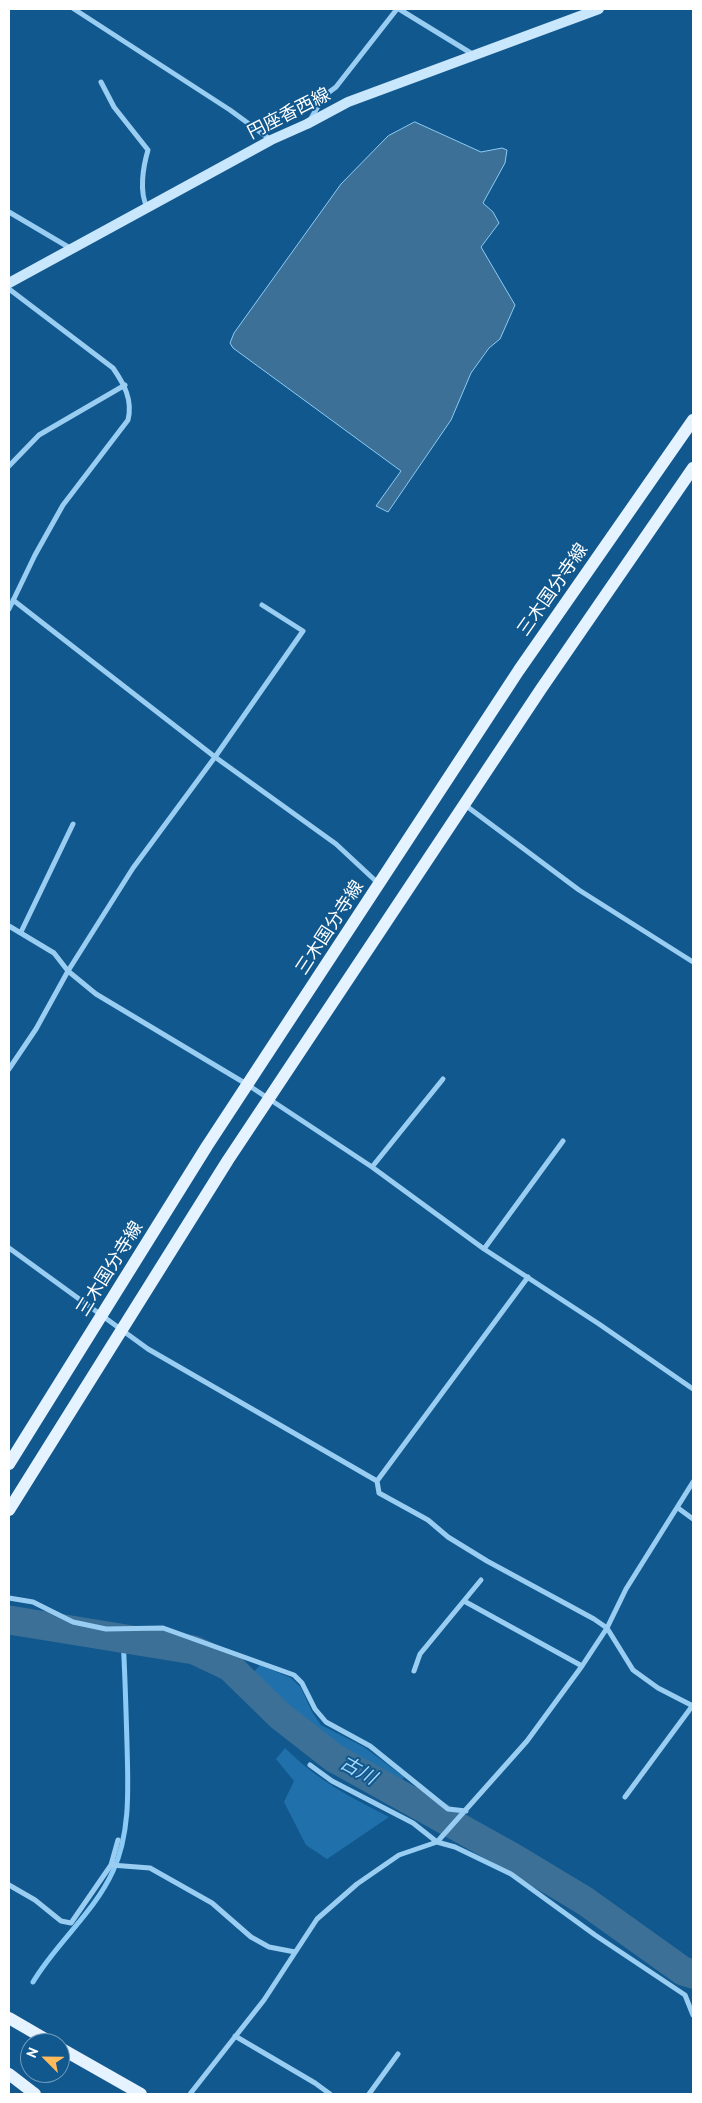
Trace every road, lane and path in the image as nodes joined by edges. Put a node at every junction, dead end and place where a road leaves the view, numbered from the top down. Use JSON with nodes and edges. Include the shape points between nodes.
{"nodes":[{"id":1,"x":74,"y":9,"type":"edge"},
{"id":2,"x":398,"y":9,"type":"edge"},
{"id":3,"x":599,"y":9,"type":"edge"},
{"id":4,"x":474,"y":55,"type":"junction"},
{"id":5,"x":101,"y":82,"type":"dead end"},
{"id":6,"x":307,"y":124,"type":"junction"},
{"id":7,"x":271,"y":140,"type":"junction"},
{"id":8,"x":147,"y":207,"type":"junction"},
{"id":9,"x":9,"y":212,"type":"edge"},
{"id":10,"x":71,"y":249,"type":"junction"},
{"id":11,"x":9,"y":283,"type":"edge"},
{"id":12,"x":9,"y":289,"type":"edge"},
{"id":13,"x":125,"y":385,"type":"junction"},
{"id":14,"x":693,"y":420,"type":"edge"},
{"id":15,"x":9,"y":466,"type":"edge"},
{"id":16,"x":693,"y":468,"type":"edge"},
{"id":17,"x":13,"y":600,"type":"junction"},
{"id":18,"x":262,"y":604,"type":"dead end"},
{"id":19,"x":9,"y":608,"type":"edge"},
{"id":20,"x":215,"y":757,"type":"junction"},
{"id":21,"x":464,"y":805,"type":"junction"},
{"id":22,"x":73,"y":824,"type":"dead end"},
{"id":23,"x":379,"y":884,"type":"junction"},
{"id":24,"x":9,"y":926,"type":"edge"},
{"id":25,"x":21,"y":932,"type":"junction"},
{"id":26,"x":693,"y":962,"type":"edge"},
{"id":27,"x":68,"y":971,"type":"junction"},
{"id":28,"x":9,"y":1069,"type":"edge"},
{"id":29,"x":443,"y":1079,"type":"dead end"},
{"id":30,"x":248,"y":1086,"type":"junction"},
{"id":31,"x":269,"y":1099,"type":"junction"},
{"id":32,"x":562,"y":1141,"type":"dead end"},
{"id":33,"x":372,"y":1167,"type":"junction"},
{"id":34,"x":9,"y":1248,"type":"edge"},
{"id":35,"x":484,"y":1249,"type":"junction"},
{"id":36,"x":528,"y":1277,"type":"junction"},
{"id":37,"x":102,"y":1315,"type":"junction"},
{"id":38,"x":122,"y":1329,"type":"junction"},
{"id":39,"x":693,"y":1389,"type":"edge"},
{"id":40,"x":9,"y":1464,"type":"edge"},
{"id":41,"x":377,"y":1481,"type":"junction"},
{"id":42,"x":693,"y":1482,"type":"edge"},
{"id":43,"x":678,"y":1508,"type":"junction"},
{"id":44,"x":9,"y":1510,"type":"edge"},
{"id":45,"x":693,"y":1519,"type":"edge"},
{"id":46,"x":481,"y":1580,"type":"dead end"},
{"id":47,"x":9,"y":1598,"type":"edge"},
{"id":48,"x":464,"y":1601,"type":"junction"},
{"id":49,"x":607,"y":1628,"type":"junction"},
{"id":50,"x":582,"y":1666,"type":"junction"},
{"id":51,"x":414,"y":1671,"type":"dead end"},
{"id":52,"x":693,"y":1706,"type":"edge"},
{"id":53,"x":310,"y":1766,"type":"dead end"},
{"id":54,"x":625,"y":1797,"type":"dead end"},
{"id":55,"x":466,"y":1811,"type":"junction"},
{"id":56,"x":118,"y":1840,"type":"dead end"},
{"id":57,"x":438,"y":1842,"type":"junction"},
{"id":58,"x":111,"y":1865,"type":"junction"},
{"id":59,"x":9,"y":1885,"type":"edge"},
{"id":60,"x":294,"y":1952,"type":"junction"},
{"id":61,"x":693,"y":2015,"type":"edge"},
{"id":62,"x":9,"y":2018,"type":"edge"},
{"id":63,"x":35,"y":2033,"type":"edge"},
{"id":64,"x":235,"y":2036,"type":"junction"},
{"id":65,"x":70,"y":2054,"type":"edge"},
{"id":66,"x":398,"y":2054,"type":"dead end"},
{"id":67,"x":9,"y":2074,"type":"edge"},
{"id":68,"x":35,"y":2094,"type":"edge"},
{"id":69,"x":141,"y":2094,"type":"edge"},
{"id":70,"x":190,"y":2094,"type":"edge"},
{"id":71,"x":330,"y":2094,"type":"edge"},
{"id":72,"x":369,"y":2094,"type":"edge"}],
"edges":[{"from":1,"to":7,"type":"street"},
{"from":2,"to":4,"type":"street"},
{"from":2,"to":6,"type":"street","via":[[336,87],[324,96]]},
{"from":3,"to":4,"type":"main road","name":"円座香西線"},
{"from":4,"to":6,"type":"main road","name":"円座香西線","via":[[348,102]]},
{"from":5,"to":8,"type":"street","via":[[114,107],[148,150],[142,198]]},
{"from":6,"to":7,"type":"main road","name":"円座香西線"},
{"from":7,"to":8,"type":"main road","name":"円座香西線"},
{"from":8,"to":10,"type":"main road","name":"円座香西線"},
{"from":9,"to":10,"type":"street"},
{"from":10,"to":11,"type":"main road","name":"円座香西線"},
{"from":12,"to":13,"type":"street","via":[[113,368]]},
{"from":13,"to":15,"type":"street","via":[[39,435]]},
{"from":13,"to":17,"type":"street","via":[[131,409],[128,420],[63,505]]},
{"from":14,"to":23,"type":"main road","name":"三木国分寺線","via":[[519,670]]},
{"from":16,"to":21,"type":"main road"},
{"from":17,"to":19,"type":"street"},
{"from":17,"to":20,"type":"street"},
{"from":18,"to":20,"type":"street","via":[[303,631]]},
{"from":20,"to":23,"type":"street","via":[[336,844]]},
{"from":20,"to":27,"type":"street","via":[[133,868]]},
{"from":21,"to":26,"type":"street","via":[[580,890]]},
{"from":21,"to":31,"type":"main road"},
{"from":22,"to":25,"type":"street"},
{"from":23,"to":30,"type":"main road","name":"三木国分寺線"},
{"from":24,"to":25,"type":"street"},
{"from":25,"to":27,"type":"street","via":[[54,954]]},
{"from":27,"to":28,"type":"street","via":[[36,1029]]},
{"from":27,"to":30,"type":"street","via":[[96,994]]},
{"from":29,"to":33,"type":"street"},
{"from":30,"to":31,"type":"street"},
{"from":30,"to":37,"type":"main road","name":"三木国分寺線","via":[[206,1146]]},
{"from":31,"to":33,"type":"street"},
{"from":31,"to":38,"type":"main road"},
{"from":32,"to":35,"type":"street"},
{"from":33,"to":35,"type":"street"},
{"from":34,"to":37,"type":"street"},
{"from":35,"to":36,"type":"street"},
{"from":36,"to":39,"type":"street"},
{"from":36,"to":41,"type":"street"},
{"from":37,"to":38,"type":"street"},
{"from":37,"to":40,"type":"main road","name":"三木国分寺線"},
{"from":38,"to":41,"type":"street","via":[[148,1349]]},
{"from":38,"to":44,"type":"main road"},
{"from":41,"to":49,"type":"street","via":[[379,1493],[428,1520],[448,1538]]},
{"from":42,"to":43,"type":"street"},
{"from":43,"to":45,"type":"street"},
{"from":43,"to":49,"type":"street","via":[[626,1589]]},
{"from":46,"to":48,"type":"street"},
{"from":47,"to":55,"type":"street","via":[[33,1602],[73,1622],[106,1629],[163,1628],[294,1675],[326,1722],[370,1746],[448,1809]]},
{"from":48,"to":50,"type":"street"},
{"from":48,"to":51,"type":"street","via":[[420,1654]]},
{"from":49,"to":50,"type":"street"},
{"from":49,"to":52,"type":"street","via":[[632,1670]]},
{"from":50,"to":55,"type":"street","via":[[527,1742]]},
{"from":52,"to":54,"type":"street"},
{"from":53,"to":57,"type":"street","via":[[412,1823]]},
{"from":55,"to":57,"type":"street"},
{"from":56,"to":58,"type":"street"},
{"from":57,"to":60,"type":"street","via":[[399,1855],[357,1884],[316,1919]]},
{"from":57,"to":61,"type":"street","via":[[511,1874],[685,1995]]},
{"from":58,"to":59,"type":"street","via":[[71,1922],[61,1920]]},
{"from":58,"to":60,"type":"street","via":[[150,1868],[212,1903],[251,1937],[269,1947]]},
{"from":60,"to":64,"type":"street","via":[[264,2000]]},
{"from":62,"to":63,"type":"main road"},
{"from":64,"to":70,"type":"street"},
{"from":64,"to":71,"type":"street"},
{"from":65,"to":69,"type":"main road"},
{"from":66,"to":72,"type":"street"},
{"from":67,"to":68,"type":"main road"}]}
